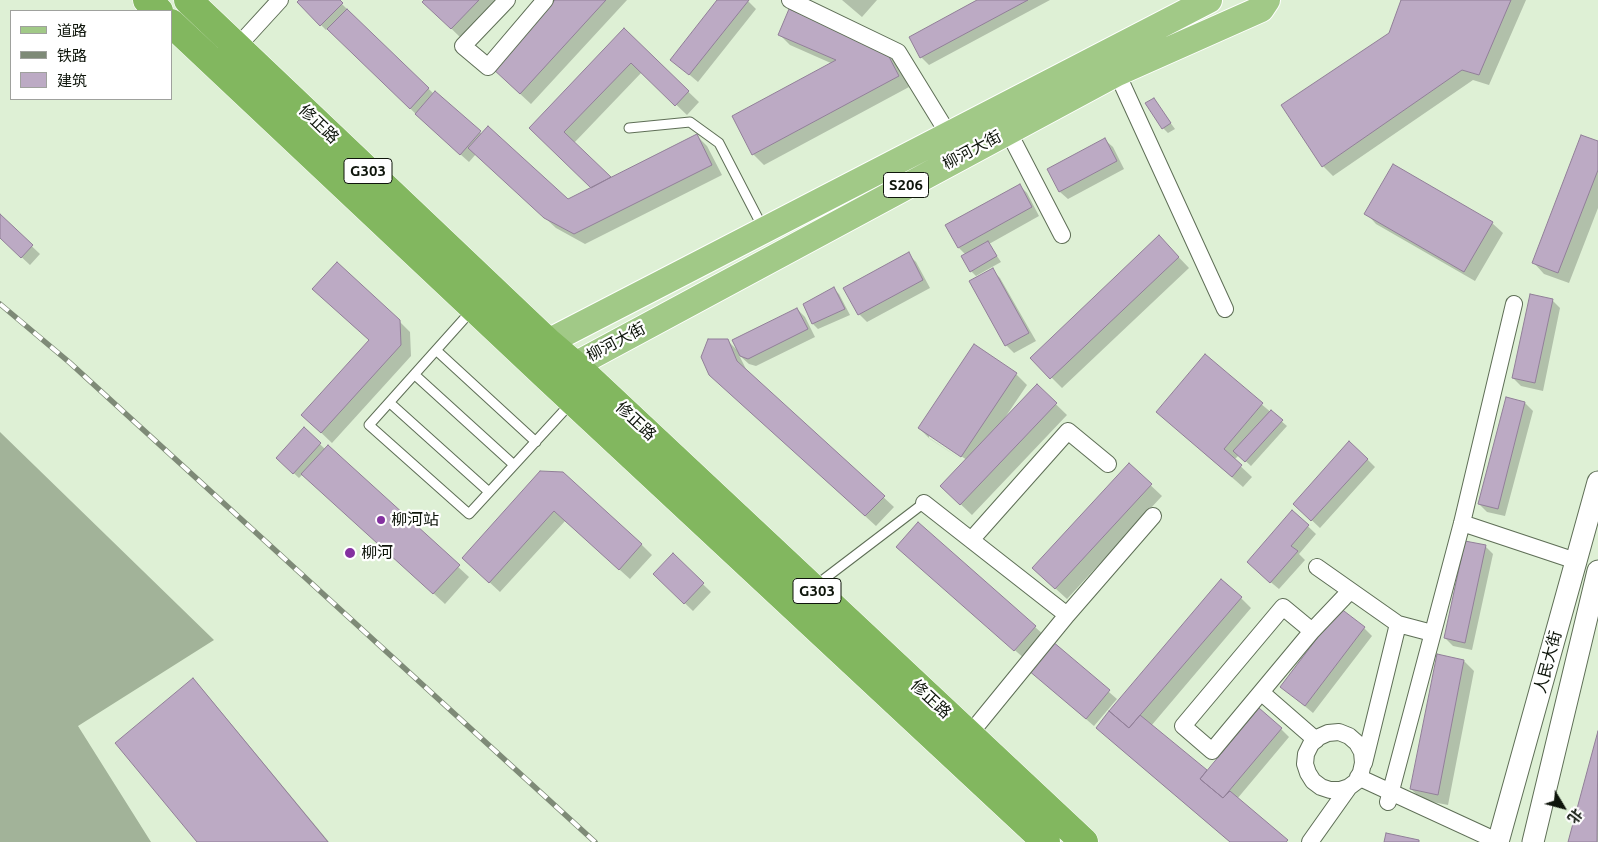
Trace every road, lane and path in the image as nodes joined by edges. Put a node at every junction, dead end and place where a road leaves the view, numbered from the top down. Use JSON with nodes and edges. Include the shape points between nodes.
{"nodes":[{"id":1,"x":147,"y":0,"type":"edge"},
{"id":2,"x":188,"y":0,"type":"edge"},
{"id":3,"x":280,"y":0,"type":"edge"},
{"id":4,"x":507,"y":0,"type":"edge"},
{"id":5,"x":546,"y":0,"type":"edge"},
{"id":6,"x":1210,"y":0,"type":"edge"},
{"id":7,"x":1267,"y":0,"type":"edge"},
{"id":8,"x":799,"y":2,"type":"edge"},
{"id":9,"x":158,"y":10,"type":"edge"},
{"id":10,"x":172,"y":24,"type":"edge"},
{"id":11,"x":237,"y":46,"type":"junction"},
{"id":12,"x":1117,"y":73,"type":"junction"},
{"id":13,"x":629,"y":128,"type":"dead end"},
{"id":14,"x":1008,"y":131,"type":"junction"},
{"id":15,"x":949,"y":135,"type":"junction"},
{"id":16,"x":765,"y":230,"type":"junction"},
{"id":17,"x":1062,"y":234,"type":"dead end"},
{"id":18,"x":1514,"y":304,"type":"dead end"},
{"id":19,"x":474,"y":308,"type":"junction"},
{"id":20,"x":1224,"y":309,"type":"dead end"},
{"id":21,"x":537,"y":350,"type":"junction"},
{"id":22,"x":437,"y":351,"type":"junction"},
{"id":23,"x":575,"y":364,"type":"junction"},
{"id":24,"x":415,"y":375,"type":"junction"},
{"id":25,"x":547,"y":377,"type":"junction"},
{"id":26,"x":573,"y":401,"type":"junction"},
{"id":27,"x":390,"y":403,"type":"junction"},
{"id":28,"x":536,"y":442,"type":"junction"},
{"id":29,"x":1108,"y":464,"type":"dead end"},
{"id":30,"x":514,"y":465,"type":"junction"},
{"id":31,"x":1598,"y":482,"type":"edge"},
{"id":32,"x":490,"y":492,"type":"junction"},
{"id":33,"x":924,"y":503,"type":"joint"},
{"id":34,"x":1153,"y":516,"type":"dead end"},
{"id":35,"x":1462,"y":522,"type":"junction"},
{"id":36,"x":972,"y":539,"type":"junction"},
{"id":37,"x":1576,"y":561,"type":"junction"},
{"id":38,"x":1317,"y":567,"type":"dead end"},
{"id":39,"x":1598,"y":571,"type":"edge"},
{"id":40,"x":813,"y":587,"type":"junction"},
{"id":41,"x":1350,"y":591,"type":"junction"},
{"id":42,"x":1067,"y":615,"type":"junction"},
{"id":43,"x":1398,"y":624,"type":"junction"},
{"id":44,"x":1312,"y":631,"type":"junction"},
{"id":45,"x":1432,"y":633,"type":"junction"},
{"id":46,"x":1262,"y":693,"type":"junction"},
{"id":47,"x":970,"y":735,"type":"junction"},
{"id":48,"x":1316,"y":740,"type":"junction"},
{"id":49,"x":1357,"y":776,"type":"junction"},
{"id":50,"x":1389,"y":797,"type":"junction"},
{"id":51,"x":1046,"y":842,"type":"edge"},
{"id":52,"x":1084,"y":842,"type":"edge"},
{"id":53,"x":1310,"y":842,"type":"edge"},
{"id":54,"x":1498,"y":842,"type":"edge"},
{"id":55,"x":1533,"y":842,"type":"edge"}],
"edges":[{"from":1,"to":9,"type":"highway"},
{"from":2,"to":11,"type":"highway","name":"修正路","number":"G303"},
{"from":3,"to":11,"type":"street"},
{"from":4,"to":5,"type":"street","via":[[463,46],[488,67]]},
{"from":6,"to":15,"type":"main road","name":"柳河大街","number":"S206"},
{"from":7,"to":12,"type":"main road","name":"柳河大街","number":"S206","via":[[1260,10]]},
{"from":8,"to":15,"type":"street","via":[[898,52]]},
{"from":10,"to":19,"type":"highway","name":"修正路","number":"G303"},
{"from":11,"to":21,"type":"highway","name":"修正路","number":"G303"},
{"from":12,"to":14,"type":"main road","name":"柳河大街","number":"S206"},
{"from":12,"to":20,"type":"street"},
{"from":13,"to":16,"type":"lane","via":[[690,122],[719,143]]},
{"from":14,"to":17,"type":"street"},
{"from":14,"to":23,"type":"main road","name":"柳河大街","number":"S206"},
{"from":15,"to":16,"type":"main road","name":"柳河大街","number":"S206"},
{"from":16,"to":21,"type":"main road","name":"柳河大街","number":"S206"},
{"from":18,"to":35,"type":"street"},
{"from":19,"to":21,"type":"highway","name":"修正路","number":"G303"},
{"from":19,"to":22,"type":"lane"},
{"from":21,"to":23,"type":"highway","name":"修正路","number":"G303"},
{"from":21,"to":25,"type":"highway","name":"修正路","number":"G303"},
{"from":22,"to":24,"type":"lane"},
{"from":22,"to":28,"type":"lane"},
{"from":23,"to":25,"type":"main road","name":"柳河大街","number":"S206"},
{"from":23,"to":40,"type":"highway","name":"修正路","number":"G303"},
{"from":24,"to":27,"type":"lane"},
{"from":24,"to":30,"type":"lane"},
{"from":25,"to":26,"type":"highway","name":"修正路","number":"G303"},
{"from":26,"to":28,"type":"lane"},
{"from":26,"to":51,"type":"highway","name":"修正路","number":"G303"},
{"from":27,"to":32,"type":"lane"},
{"from":27,"to":32,"type":"lane","via":[[369,425],[469,514]]},
{"from":28,"to":30,"type":"lane"},
{"from":29,"to":36,"type":"street","via":[[1068,431]]},
{"from":30,"to":32,"type":"lane"},
{"from":31,"to":37,"type":"street","name":"人民大街"},
{"from":33,"to":36,"type":"street"},
{"from":33,"to":40,"type":"lane"},
{"from":34,"to":42,"type":"street"},
{"from":35,"to":37,"type":"street"},
{"from":35,"to":45,"type":"street"},
{"from":36,"to":42,"type":"street"},
{"from":37,"to":54,"type":"street","name":"人民大街"},
{"from":38,"to":41,"type":"street"},
{"from":39,"to":55,"type":"street","name":"人民大街"},
{"from":40,"to":47,"type":"highway","name":"修正路","number":"G303"},
{"from":41,"to":43,"type":"street"},
{"from":41,"to":44,"type":"street"},
{"from":42,"to":47,"type":"street"},
{"from":43,"to":45,"type":"street"},
{"from":43,"to":49,"type":"street"},
{"from":44,"to":46,"type":"street"},
{"from":44,"to":46,"type":"street","via":[[1283,607],[1183,726],[1212,750]]},
{"from":45,"to":50,"type":"street"},
{"from":46,"to":48,"type":"street"},
{"from":47,"to":52,"type":"highway","name":"修正路","number":"G303"},
{"from":48,"to":49,"type":"street","via":[[1328,733],[1339,732],[1357,743],[1362,752]]},
{"from":48,"to":49,"type":"street","via":[[1306,754],[1305,764],[1313,781],[1321,787],[1340,790]]},
{"from":49,"to":50,"type":"street"},
{"from":49,"to":53,"type":"street"},
{"from":50,"to":54,"type":"street"}]}
